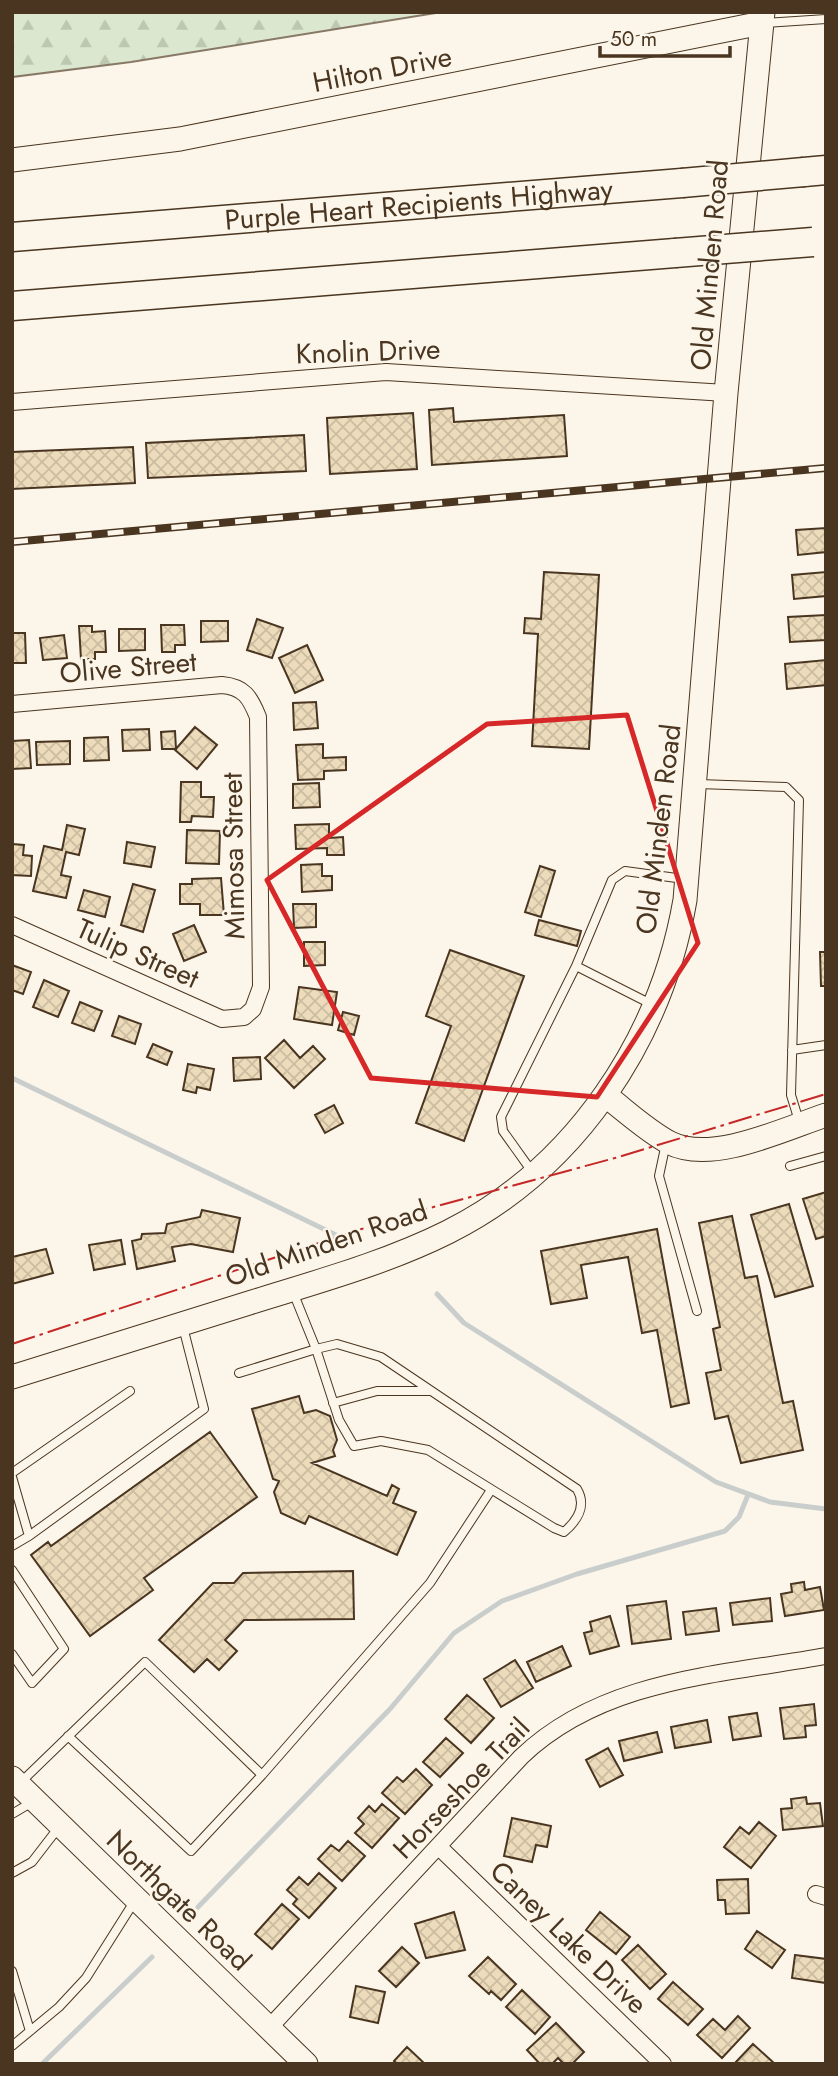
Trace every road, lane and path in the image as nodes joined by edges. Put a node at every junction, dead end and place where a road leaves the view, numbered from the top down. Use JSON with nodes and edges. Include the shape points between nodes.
{"nodes":[{"id":1,"x":763,"y":15,"type":"edge"},
{"id":2,"x":826,"y":19,"type":"edge"},
{"id":3,"x":12,"y":160,"type":"edge"},
{"id":4,"x":815,"y":171,"type":"edge"},
{"id":5,"x":12,"y":237,"type":"edge"},
{"id":6,"x":819,"y":241,"type":"edge"},
{"id":7,"x":12,"y":306,"type":"edge"},
{"id":8,"x":726,"y":393,"type":"junction"},
{"id":9,"x":12,"y":402,"type":"edge"},
{"id":10,"x":246,"y":692,"type":"joint"},
{"id":11,"x":12,"y":704,"type":"edge"},
{"id":12,"x":695,"y":783,"type":"junction"},
{"id":13,"x":687,"y":879,"type":"junction"},
{"id":14,"x":12,"y":925,"type":"edge"},
{"id":15,"x":576,"y":966,"type":"junction"},
{"id":16,"x":654,"y":1005,"type":"junction"},
{"id":17,"x":244,"y":1017,"type":"joint"},
{"id":18,"x":826,"y":1045,"type":"edge"},
{"id":19,"x":792,"y":1050,"type":"junction"},
{"id":20,"x":605,"y":1095,"type":"junction"},
{"id":21,"x":826,"y":1115,"type":"edge"},
{"id":22,"x":799,"y":1124,"type":"junction"},
{"id":23,"x":666,"y":1140,"type":"junction"},
{"id":24,"x":826,"y":1156,"type":"edge"},
{"id":25,"x":790,"y":1166,"type":"dead end"},
{"id":26,"x":533,"y":1173,"type":"junction"},
{"id":27,"x":292,"y":1290,"type":"junction"},
{"id":28,"x":697,"y":1311,"type":"dead end"},
{"id":29,"x":183,"y":1324,"type":"junction"},
{"id":30,"x":316,"y":1349,"type":"junction"},
{"id":31,"x":239,"y":1373,"type":"dead end"},
{"id":32,"x":12,"y":1377,"type":"edge"},
{"id":33,"x":130,"y":1391,"type":"dead end"},
{"id":34,"x":430,"y":1391,"type":"junction"},
{"id":35,"x":333,"y":1403,"type":"junction"},
{"id":36,"x":12,"y":1475,"type":"edge"},
{"id":37,"x":491,"y":1490,"type":"junction"},
{"id":38,"x":29,"y":1536,"type":"junction"},
{"id":39,"x":12,"y":1546,"type":"edge"},
{"id":40,"x":12,"y":1570,"type":"edge"},
{"id":41,"x":12,"y":1654,"type":"edge"},
{"id":42,"x":826,"y":1656,"type":"edge"},
{"id":43,"x":68,"y":1735,"type":"junction"},
{"id":44,"x":262,"y":1775,"type":"junction"},
{"id":45,"x":22,"y":1787,"type":"edge"},
{"id":46,"x":12,"y":1815,"type":"edge"},
{"id":47,"x":60,"y":1826,"type":"junction"},
{"id":48,"x":439,"y":1847,"type":"junction"},
{"id":49,"x":12,"y":1873,"type":"edge"},
{"id":50,"x":136,"y":1900,"type":"junction"},
{"id":51,"x":12,"y":1971,"type":"edge"},
{"id":52,"x":269,"y":2028,"type":"junction"},
{"id":53,"x":30,"y":2032,"type":"junction"},
{"id":54,"x":12,"y":2046,"type":"edge"},
{"id":55,"x":306,"y":2064,"type":"edge"},
{"id":56,"x":663,"y":2064,"type":"edge"}],
"edges":[{"from":1,"to":2,"type":"lane"},
{"from":1,"to":3,"type":"main road","name":"Hilton Drive","via":[[180,139]]},
{"from":1,"to":8,"type":"main road","name":"Old Minden Road"},
{"from":4,"to":5,"type":"highway","name":"Purple Heart Recipients Highway","bridge":true},
{"from":6,"to":7,"type":"highway","bridge":true},
{"from":8,"to":9,"type":"street","name":"Knolin Drive","via":[[386,372]]},
{"from":8,"to":12,"type":"main road","name":"Old Minden Road"},
{"from":10,"to":11,"type":"street","name":"Olive Street","via":[[222,685]]},
{"from":10,"to":17,"type":"street","name":"Mimosa Street","via":[[258,717],[261,986],[253,1009]]},
{"from":12,"to":13,"type":"main road","name":"Old Minden Road"},
{"from":12,"to":19,"type":"lane","via":[[786,787],[799,800]]},
{"from":13,"to":15,"type":"lane","via":[[625,871],[612,880]]},
{"from":13,"to":16,"type":"main road","name":"Old Minden Road","via":[[681,923]]},
{"from":14,"to":17,"type":"street","name":"Tulip Street","via":[[222,1019]]},
{"from":15,"to":16,"type":"lane"},
{"from":15,"to":26,"type":"lane","via":[[501,1117],[503,1131]]},
{"from":16,"to":20,"type":"main road","name":"Old Minden Road","via":[[636,1046]]},
{"from":18,"to":19,"type":"lane"},
{"from":19,"to":22,"type":"lane","via":[[791,1095]]},
{"from":20,"to":23,"type":"main road"},
{"from":20,"to":26,"type":"main road","name":"Old Minden Road","via":[[568,1141]]},
{"from":21,"to":22,"type":"main road"},
{"from":22,"to":23,"type":"main road","via":[[718,1148],[694,1149]]},
{"from":23,"to":28,"type":"lane","via":[[659,1176]]},
{"from":24,"to":25,"type":"lane"},
{"from":26,"to":27,"type":"main road","name":"Old Minden Road","via":[[488,1209],[442,1235]]},
{"from":27,"to":29,"type":"main road","name":"Old Minden Road"},
{"from":27,"to":30,"type":"lane"},
{"from":29,"to":32,"type":"main road","name":"Old Minden Road"},
{"from":29,"to":38,"type":"lane","via":[[204,1409]]},
{"from":30,"to":31,"type":"lane"},
{"from":30,"to":34,"type":"lane","via":[[337,1343],[381,1357]]},
{"from":30,"to":35,"type":"lane"},
{"from":33,"to":36,"type":"lane"},
{"from":34,"to":35,"type":"lane","via":[[377,1391]]},
{"from":34,"to":37,"type":"lane","via":[[578,1489],[581,1509],[564,1532]]},
{"from":35,"to":37,"type":"lane","via":[[354,1446],[381,1441],[428,1450]]},
{"from":36,"to":38,"type":"lane"},
{"from":37,"to":44,"type":"lane","via":[[430,1583]]},
{"from":38,"to":39,"type":"lane"},
{"from":40,"to":41,"type":"lane","via":[[64,1649],[32,1683]]},
{"from":42,"to":48,"type":"street","name":"Horseshoe Trail","via":[[653,1687],[592,1708],[537,1742]]},
{"from":43,"to":44,"type":"lane","via":[[145,1662]]},
{"from":43,"to":44,"type":"lane","via":[[191,1851]]},
{"from":43,"to":45,"type":"lane"},
{"from":45,"to":46,"type":"lane"},
{"from":45,"to":47,"type":"main road","name":"Northgate Road"},
{"from":47,"to":49,"type":"lane","via":[[32,1862]]},
{"from":47,"to":50,"type":"main road","name":"Northgate Road"},
{"from":48,"to":52,"type":"street","name":"Horseshoe Trail"},
{"from":48,"to":56,"type":"street","name":"Caney Lake Drive"},
{"from":50,"to":52,"type":"main road","name":"Northgate Road"},
{"from":50,"to":53,"type":"lane","via":[[86,1978]]},
{"from":51,"to":53,"type":"lane"},
{"from":52,"to":55,"type":"main road","name":"Northgate Road"},
{"from":53,"to":54,"type":"lane"}]}
